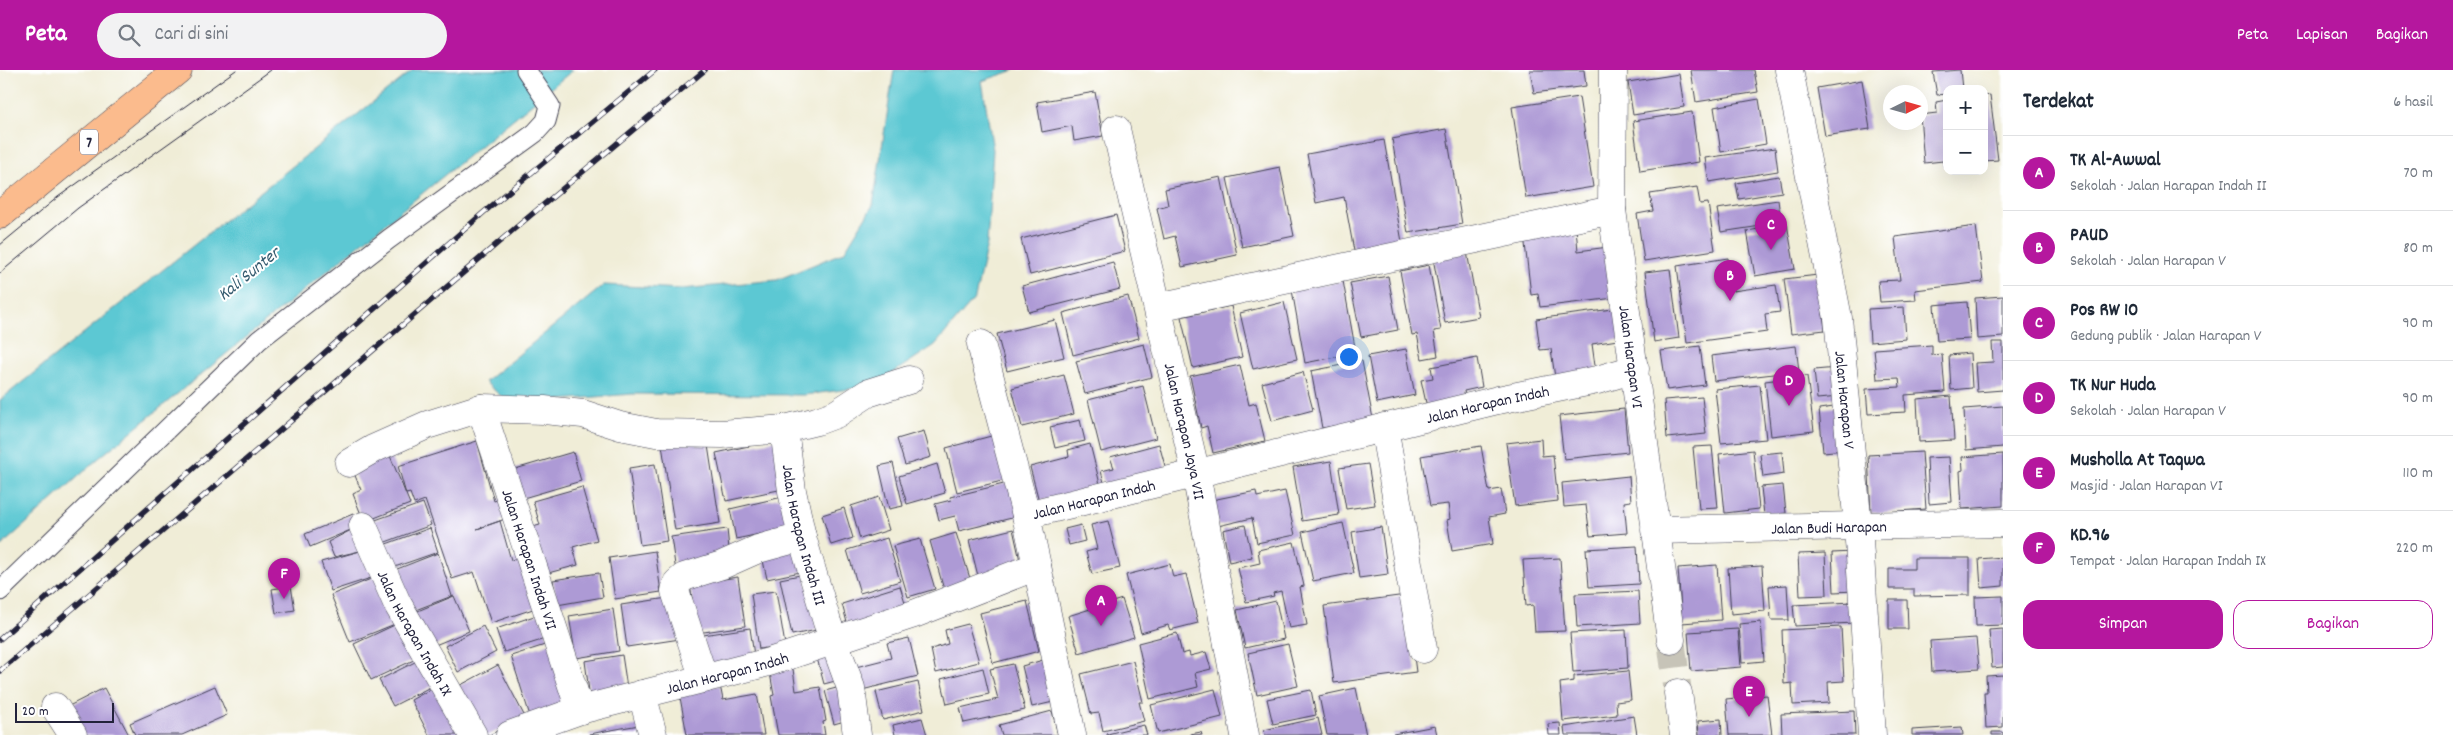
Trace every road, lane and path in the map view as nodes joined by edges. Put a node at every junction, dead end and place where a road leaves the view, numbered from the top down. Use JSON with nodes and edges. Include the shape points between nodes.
{"nodes":[{"id":1,"x":178,"y":70,"type":"edge"},
{"id":2,"x":526,"y":70,"type":"edge"},
{"id":3,"x":1613,"y":70,"type":"edge"},
{"id":4,"x":1789,"y":70,"type":"edge"},
{"id":5,"x":1116,"y":129,"type":"dead end"},
{"id":6,"x":1612,"y":210,"type":"junction"},
{"id":7,"x":0,"y":215,"type":"edge"},
{"id":8,"x":1158,"y":307,"type":"junction"},
{"id":9,"x":981,"y":344,"type":"dead end"},
{"id":10,"x":1634,"y":368,"type":"junction"},
{"id":11,"x":909,"y":380,"type":"dead end"},
{"id":12,"x":481,"y":408,"type":"junction"},
{"id":13,"x":1384,"y":427,"type":"junction"},
{"id":14,"x":784,"y":429,"type":"junction"},
{"id":15,"x":349,"y":463,"type":"dead end"},
{"id":16,"x":1196,"y":474,"type":"junction"},
{"id":17,"x":1026,"y":515,"type":"junction"},
{"id":18,"x":2003,"y":523,"type":"edge"},
{"id":19,"x":363,"y":526,"type":"dead end"},
{"id":20,"x":1858,"y":526,"type":"junction"},
{"id":21,"x":1655,"y":530,"type":"junction"},
{"id":22,"x":802,"y":537,"type":"junction"},
{"id":23,"x":1037,"y":566,"type":"junction"},
{"id":24,"x":0,"y":592,"type":"edge"},
{"id":25,"x":834,"y":639,"type":"junction"},
{"id":26,"x":1671,"y":640,"type":"tunnel mouth"},
{"id":27,"x":1423,"y":649,"type":"dead end"},
{"id":28,"x":704,"y":679,"type":"junction"},
{"id":29,"x":1678,"y":693,"type":"tunnel mouth"},
{"id":30,"x":642,"y":694,"type":"junction"},
{"id":31,"x":55,"y":707,"type":"dead end"},
{"id":32,"x":580,"y":710,"type":"junction"},
{"id":33,"x":73,"y":735,"type":"edge"},
{"id":34,"x":473,"y":735,"type":"edge"},
{"id":35,"x":510,"y":735,"type":"edge"},
{"id":36,"x":653,"y":735,"type":"edge"},
{"id":37,"x":857,"y":735,"type":"edge"},
{"id":38,"x":1072,"y":735,"type":"edge"},
{"id":39,"x":1245,"y":735,"type":"edge"},
{"id":40,"x":1684,"y":735,"type":"edge"},
{"id":41,"x":1872,"y":735,"type":"edge"}],
"edges":[{"from":1,"to":7,"type":"highway","number":"7"},
{"from":2,"to":24,"type":"lane","via":[[550,106],[546,121],[535,133],[388,239],[259,340]]},
{"from":3,"to":6,"type":"street","name":"Jalan Harapan VI"},
{"from":4,"to":20,"type":"street","name":"Jalan Harapan V","via":[[1838,318]]},
{"from":5,"to":8,"type":"street","name":"Jalan Harapan Jaya VII"},
{"from":6,"to":8,"type":"street"},
{"from":6,"to":10,"type":"street","name":"Jalan Harapan VI"},
{"from":8,"to":16,"type":"street","name":"Jalan Harapan Jaya VII"},
{"from":9,"to":17,"type":"street"},
{"from":10,"to":13,"type":"street","name":"Jalan Harapan Indah","via":[[1597,380]]},
{"from":10,"to":21,"type":"street","name":"Jalan Harapan VI"},
{"from":11,"to":14,"type":"street","via":[[868,393],[836,414]]},
{"from":12,"to":14,"type":"street","via":[[583,414],[656,433],[722,434]]},
{"from":12,"to":15,"type":"street","via":[[427,425]]},
{"from":12,"to":32,"type":"street","name":"Jalan Harapan Indah VII"},
{"from":13,"to":16,"type":"street","name":"Jalan Harapan Indah"},
{"from":13,"to":27,"type":"street"},
{"from":14,"to":22,"type":"street","name":"Jalan Harapan Indah III"},
{"from":16,"to":17,"type":"street","name":"Jalan Harapan Indah"},
{"from":16,"to":39,"type":"street","name":"Jalan Harapan Jaya VII"},
{"from":17,"to":23,"type":"street","name":"Jalan Harapan Indah"},
{"from":18,"to":20,"type":"street","name":"Jalan Budi Harapan"},
{"from":19,"to":34,"type":"street","name":"Jalan Harapan Indah IX","via":[[397,603]]},
{"from":20,"to":21,"type":"street","name":"Jalan Budi Harapan"},
{"from":20,"to":41,"type":"street","name":"Jalan Harapan V"},
{"from":21,"to":26,"type":"street","name":"Jalan Harapan VI"},
{"from":22,"to":25,"type":"street","name":"Jalan Harapan Indah III"},
{"from":22,"to":28,"type":"street","via":[[758,549],[684,577],[677,583],[675,591]]},
{"from":23,"to":25,"type":"street","name":"Jalan Harapan Indah","via":[[914,614]]},
{"from":23,"to":38,"type":"street"},
{"from":25,"to":28,"type":"street","name":"Jalan Harapan Indah","via":[[769,662]]},
{"from":25,"to":37,"type":"street","name":"Jalan Harapan Indah III","via":[[851,688]]},
{"from":28,"to":30,"type":"street","name":"Jalan Harapan Indah"},
{"from":29,"to":40,"type":"street"},
{"from":30,"to":32,"type":"street","name":"Jalan Harapan Indah"},
{"from":30,"to":36,"type":"street"},
{"from":31,"to":33,"type":"street"},
{"from":32,"to":35,"type":"street","name":"Jalan Harapan Indah"}]}
